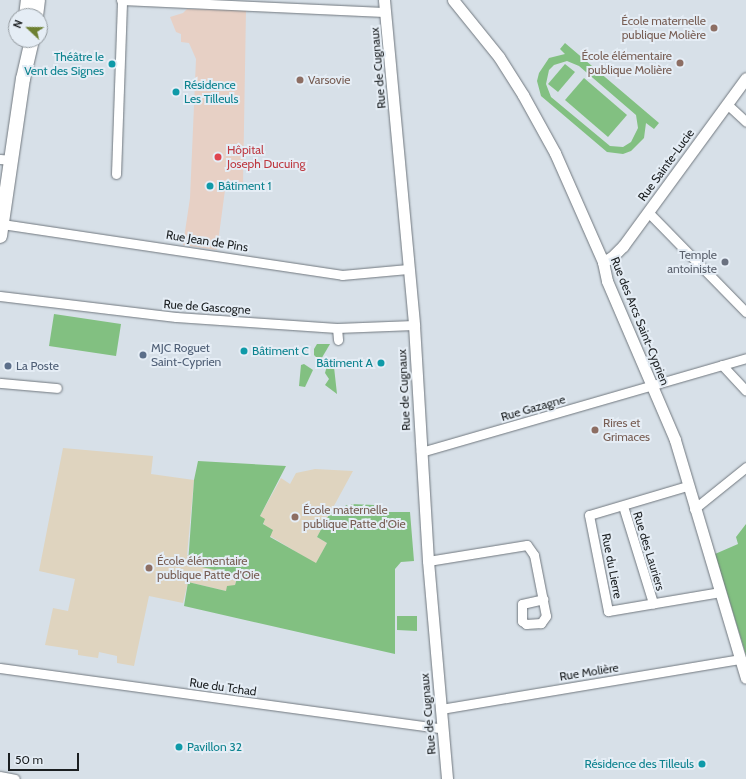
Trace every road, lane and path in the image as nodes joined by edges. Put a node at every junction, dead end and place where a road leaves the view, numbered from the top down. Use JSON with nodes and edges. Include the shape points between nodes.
{"nodes":[{"id":1,"x":122,"y":0,"type":"edge"},
{"id":2,"x":384,"y":0,"type":"edge"},
{"id":3,"x":453,"y":0,"type":"edge"},
{"id":4,"x":385,"y":12,"type":"junction"},
{"id":5,"x":23,"y":48,"type":"edge"},
{"id":6,"x":30,"y":48,"type":"edge"},
{"id":7,"x":746,"y":78,"type":"edge"},
{"id":8,"x":23,"y":79,"type":"junction"},
{"id":9,"x":727,"y":104,"type":"junction"},
{"id":10,"x":746,"y":122,"type":"edge"},
{"id":11,"x":5,"y":160,"type":"edge"},
{"id":12,"x":116,"y":174,"type":"dead end"},
{"id":13,"x":648,"y":212,"type":"junction"},
{"id":14,"x":1,"y":230,"type":"edge"},
{"id":15,"x":603,"y":262,"type":"junction"},
{"id":16,"x":408,"y":269,"type":"junction"},
{"id":17,"x":0,"y":296,"type":"edge"},
{"id":18,"x":746,"y":312,"type":"edge"},
{"id":19,"x":414,"y":325,"type":"junction"},
{"id":20,"x":337,"y":328,"type":"junction"},
{"id":21,"x":338,"y":340,"type":"dead end"},
{"id":22,"x":746,"y":358,"type":"edge"},
{"id":23,"x":722,"y":365,"type":"junction"},
{"id":24,"x":0,"y":382,"type":"edge"},
{"id":25,"x":652,"y":386,"type":"junction"},
{"id":26,"x":57,"y":388,"type":"dead end"},
{"id":27,"x":746,"y":391,"type":"edge"},
{"id":28,"x":421,"y":452,"type":"junction"},
{"id":29,"x":746,"y":467,"type":"edge"},
{"id":30,"x":687,"y":486,"type":"junction"},
{"id":31,"x":623,"y":506,"type":"junction"},
{"id":32,"x":694,"y":509,"type":"junction"},
{"id":33,"x":428,"y":561,"type":"junction"},
{"id":34,"x":720,"y":592,"type":"junction"},
{"id":35,"x":543,"y":599,"type":"dead end"},
{"id":36,"x":653,"y":603,"type":"junction"},
{"id":37,"x":741,"y":659,"type":"junction"},
{"id":38,"x":0,"y":668,"type":"edge"},
{"id":39,"x":746,"y":678,"type":"edge"},
{"id":40,"x":441,"y":709,"type":"junction"},
{"id":41,"x":443,"y":729,"type":"junction"},
{"id":42,"x":0,"y":776,"type":"edge"},
{"id":43,"x":15,"y":779,"type":"edge"},
{"id":44,"x":447,"y":779,"type":"edge"}],
"edges":[{"from":1,"to":4,"type":"street"},
{"from":1,"to":12,"type":"street"},
{"from":2,"to":4,"type":"street","name":"Rue de Cugnaux"},
{"from":3,"to":15,"type":"street","name":"Rue des Arcs Saint-Cyprien","via":[[499,57],[523,95],[555,153]]},
{"from":4,"to":16,"type":"street","name":"Rue de Cugnaux"},
{"from":5,"to":8,"type":"main road"},
{"from":6,"to":8,"type":"main road"},
{"from":7,"to":9,"type":"street","name":"Rue Sainte-Lucie"},
{"from":8,"to":11,"type":"main road"},
{"from":9,"to":10,"type":"street"},
{"from":9,"to":13,"type":"street","name":"Rue Sainte-Lucie"},
{"from":11,"to":14,"type":"main road"},
{"from":13,"to":15,"type":"street","name":"Rue Sainte-Lucie","via":[[623,246]]},
{"from":13,"to":18,"type":"street"},
{"from":14,"to":16,"type":"street","name":"Rue Jean de Pins","via":[[342,275]]},
{"from":15,"to":25,"type":"street","name":"Rue des Arcs Saint-Cyprien","via":[[607,281]]},
{"from":16,"to":19,"type":"street","name":"Rue de Cugnaux"},
{"from":17,"to":20,"type":"street","name":"Rue de Gascogne","via":[[176,317]]},
{"from":19,"to":20,"type":"street","name":"Rue de Gascogne","via":[[375,330]]},
{"from":19,"to":28,"type":"street","name":"Rue de Cugnaux"},
{"from":20,"to":21,"type":"street"},
{"from":22,"to":23,"type":"street","name":"Rue Gazagne"},
{"from":23,"to":25,"type":"street","name":"Rue Gazagne"},
{"from":23,"to":27,"type":"street"},
{"from":24,"to":26,"type":"street"},
{"from":25,"to":28,"type":"street","name":"Rue Gazagne"},
{"from":25,"to":30,"type":"street","name":"Rue des Arcs Saint-Cyprien","via":[[675,440]]},
{"from":28,"to":33,"type":"street","name":"Rue de Cugnaux"},
{"from":29,"to":32,"type":"street"},
{"from":30,"to":31,"type":"street","name":"Rue du Lierre"},
{"from":30,"to":32,"type":"street","name":"Rue des Arcs Saint-Cyprien"},
{"from":31,"to":36,"type":"street","name":"Rue des Lauriers"},
{"from":31,"to":36,"type":"street","name":"Rue du Lierre","via":[[589,515],[608,612]]},
{"from":32,"to":34,"type":"street","name":"Rue des Arcs Saint-Cyprien"},
{"from":33,"to":35,"type":"street","via":[[527,545],[534,555]]},
{"from":33,"to":40,"type":"street","name":"Rue de Cugnaux"},
{"from":34,"to":36,"type":"street","name":"Rue du Lierre"},
{"from":34,"to":37,"type":"street","name":"Rue des Arcs Saint-Cyprien"},
{"from":37,"to":39,"type":"street","name":"Rue des Arcs Saint-Cyprien"},
{"from":37,"to":40,"type":"street","name":"Rue Molière"},
{"from":38,"to":41,"type":"street","name":"Rue du Tchad"},
{"from":40,"to":41,"type":"street","name":"Rue de Cugnaux"},
{"from":41,"to":44,"type":"street","name":"Rue de Cugnaux"},
{"from":42,"to":43,"type":"street"}]}
